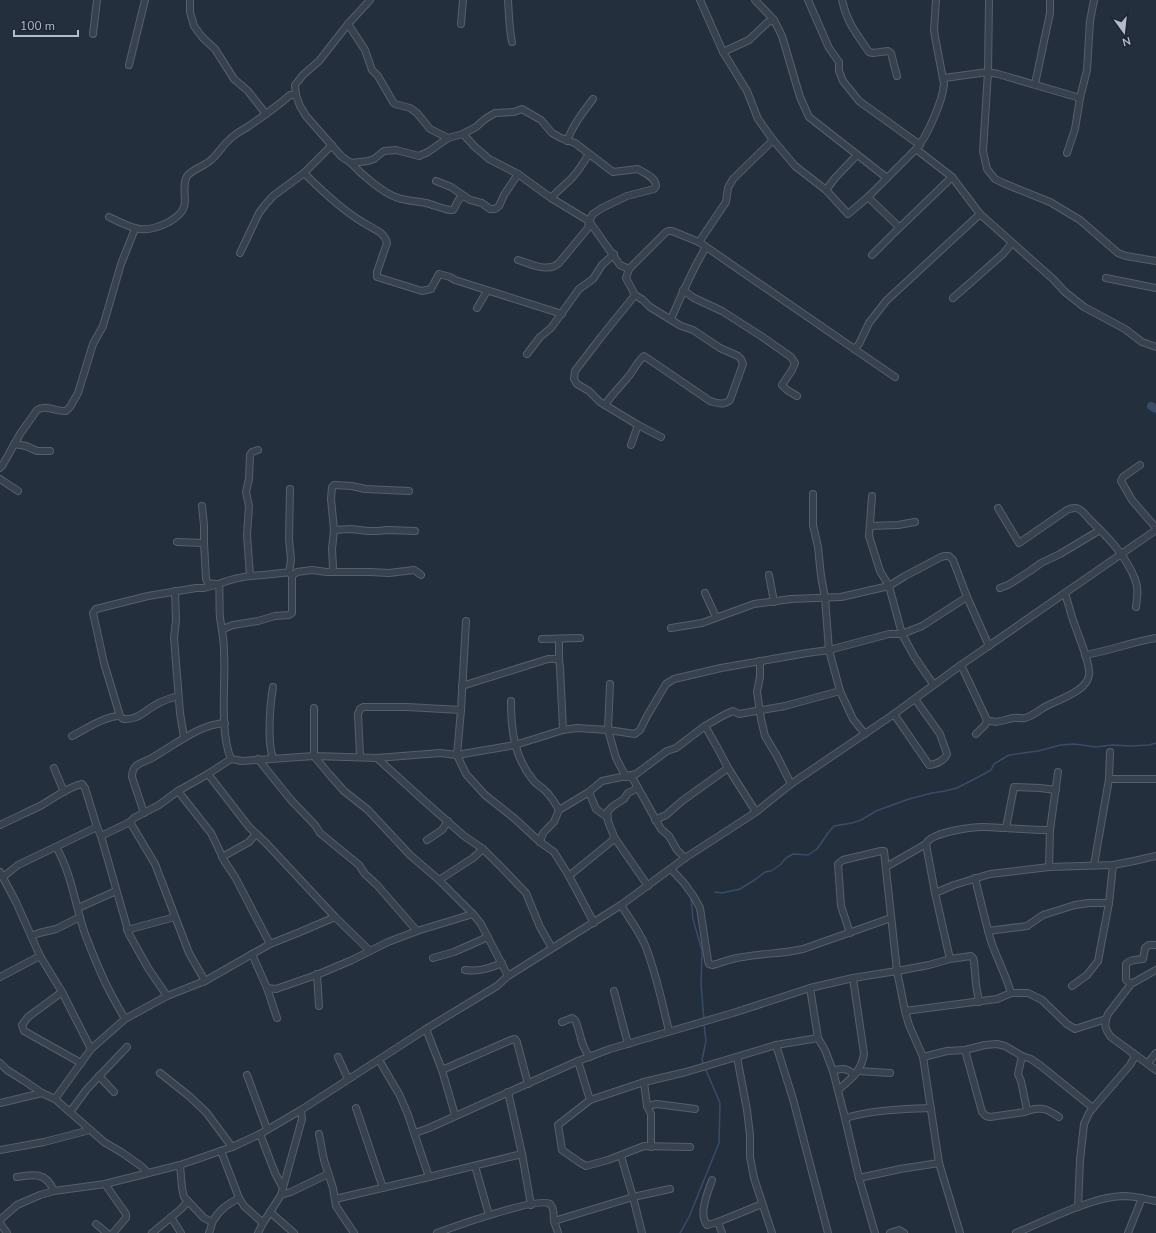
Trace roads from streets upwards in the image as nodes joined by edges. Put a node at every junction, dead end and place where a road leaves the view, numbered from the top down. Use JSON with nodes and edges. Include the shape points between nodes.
{"nodes":[{"id":1,"x":97,"y":0,"type":"edge"},
{"id":2,"x":145,"y":0,"type":"edge"},
{"id":3,"x":190,"y":0,"type":"edge"},
{"id":4,"x":370,"y":0,"type":"edge"},
{"id":5,"x":463,"y":0,"type":"edge"},
{"id":6,"x":508,"y":0,"type":"edge"},
{"id":7,"x":700,"y":0,"type":"edge"},
{"id":8,"x":755,"y":0,"type":"edge"},
{"id":9,"x":808,"y":0,"type":"edge"},
{"id":10,"x":842,"y":0,"type":"edge"},
{"id":11,"x":936,"y":0,"type":"edge"},
{"id":12,"x":989,"y":0,"type":"edge"},
{"id":13,"x":1050,"y":0,"type":"edge"},
{"id":14,"x":1094,"y":0,"type":"edge"},
{"id":15,"x":774,"y":20,"type":"junction"},
{"id":16,"x":348,"y":24,"type":"junction"},
{"id":17,"x":461,"y":24,"type":"dead end"},
{"id":18,"x":93,"y":34,"type":"dead end"},
{"id":19,"x":512,"y":42,"type":"dead end"},
{"id":20,"x":723,"y":52,"type":"junction"},
{"id":21,"x":129,"y":65,"type":"dead end"},
{"id":22,"x":988,"y":72,"type":"junction"},
{"id":23,"x":897,"y":76,"type":"dead end"},
{"id":24,"x":944,"y":78,"type":"junction"},
{"id":25,"x":1035,"y":84,"type":"junction"},
{"id":26,"x":296,"y":95,"type":"junction"},
{"id":27,"x":1080,"y":98,"type":"junction"},
{"id":28,"x":593,"y":99,"type":"dead end"},
{"id":29,"x":266,"y":114,"type":"junction"},
{"id":30,"x":463,"y":134,"type":"junction"},
{"id":31,"x":448,"y":138,"type":"junction"},
{"id":32,"x":568,"y":140,"type":"junction"},
{"id":33,"x":773,"y":140,"type":"junction"},
{"id":34,"x":332,"y":145,"type":"junction"},
{"id":35,"x":918,"y":147,"type":"junction"},
{"id":36,"x":1067,"y":153,"type":"dead end"},
{"id":37,"x":589,"y":154,"type":"junction"},
{"id":38,"x":857,"y":155,"type":"junction"},
{"id":39,"x":351,"y":163,"type":"junction"},
{"id":40,"x":304,"y":173,"type":"junction"},
{"id":41,"x":518,"y":174,"type":"junction"},
{"id":42,"x":952,"y":177,"type":"junction"},
{"id":43,"x":887,"y":178,"type":"junction"},
{"id":44,"x":436,"y":181,"type":"dead end"},
{"id":45,"x":826,"y":190,"type":"junction"},
{"id":46,"x":464,"y":196,"type":"junction"},
{"id":47,"x":868,"y":197,"type":"junction"},
{"id":48,"x":551,"y":198,"type":"junction"},
{"id":49,"x":980,"y":214,"type":"junction"},
{"id":50,"x":109,"y":217,"type":"dead end"},
{"id":51,"x":589,"y":221,"type":"junction"},
{"id":52,"x":899,"y":227,"type":"junction"},
{"id":53,"x":135,"y":229,"type":"junction"},
{"id":54,"x":700,"y":242,"type":"junction"},
{"id":55,"x":1012,"y":243,"type":"junction"},
{"id":56,"x":706,"y":247,"type":"junction"},
{"id":57,"x":240,"y":253,"type":"dead end"},
{"id":58,"x":614,"y":254,"type":"junction"},
{"id":59,"x":872,"y":255,"type":"dead end"},
{"id":60,"x":518,"y":260,"type":"dead end"},
{"id":61,"x":1156,"y":261,"type":"edge"},
{"id":62,"x":629,"y":269,"type":"junction"},
{"id":63,"x":1106,"y":278,"type":"dead end"},
{"id":64,"x":1156,"y":288,"type":"edge"},
{"id":65,"x":683,"y":290,"type":"junction"},
{"id":66,"x":487,"y":291,"type":"junction"},
{"id":67,"x":635,"y":295,"type":"junction"},
{"id":68,"x":953,"y":298,"type":"dead end"},
{"id":69,"x":477,"y":308,"type":"dead end"},
{"id":70,"x":562,"y":314,"type":"junction"},
{"id":71,"x":671,"y":319,"type":"junction"},
{"id":72,"x":1156,"y":346,"type":"edge"},
{"id":73,"x":854,"y":349,"type":"junction"},
{"id":74,"x":527,"y":354,"type":"dead end"},
{"id":75,"x":895,"y":377,"type":"dead end"},
{"id":76,"x":797,"y":396,"type":"dead end"},
{"id":77,"x":605,"y":405,"type":"junction"},
{"id":78,"x":638,"y":425,"type":"junction"},
{"id":79,"x":661,"y":437,"type":"dead end"},
{"id":80,"x":14,"y":444,"type":"junction"},
{"id":81,"x":631,"y":445,"type":"dead end"},
{"id":82,"x":258,"y":450,"type":"dead end"},
{"id":83,"x":50,"y":451,"type":"dead end"},
{"id":84,"x":1140,"y":465,"type":"dead end"},
{"id":85,"x":0,"y":468,"type":"edge"},
{"id":86,"x":0,"y":479,"type":"edge"},
{"id":87,"x":290,"y":489,"type":"dead end"},
{"id":88,"x":18,"y":491,"type":"dead end"},
{"id":89,"x":409,"y":491,"type":"dead end"},
{"id":90,"x":813,"y":494,"type":"dead end"},
{"id":91,"x":872,"y":496,"type":"dead end"},
{"id":92,"x":202,"y":506,"type":"dead end"},
{"id":93,"x":998,"y":508,"type":"dead end"},
{"id":94,"x":915,"y":522,"type":"dead end"},
{"id":95,"x":870,"y":526,"type":"junction"},
{"id":96,"x":1156,"y":529,"type":"edge"},
{"id":97,"x":334,"y":530,"type":"junction"},
{"id":98,"x":1100,"y":530,"type":"junction"},
{"id":99,"x":415,"y":531,"type":"dead end"},
{"id":100,"x":177,"y":542,"type":"dead end"},
{"id":101,"x":204,"y":543,"type":"junction"},
{"id":102,"x":1121,"y":554,"type":"junction"},
{"id":103,"x":332,"y":571,"type":"junction"},
{"id":104,"x":291,"y":574,"type":"junction"},
{"id":105,"x":421,"y":575,"type":"dead end"},
{"id":106,"x":769,"y":575,"type":"dead end"},
{"id":107,"x":250,"y":576,"type":"junction"},
{"id":108,"x":220,"y":584,"type":"junction"},
{"id":109,"x":889,"y":586,"type":"junction"},
{"id":110,"x":1000,"y":588,"type":"dead end"},
{"id":111,"x":175,"y":591,"type":"junction"},
{"id":112,"x":705,"y":593,"type":"dead end"},
{"id":113,"x":1065,"y":594,"type":"junction"},
{"id":114,"x":967,"y":597,"type":"junction"},
{"id":115,"x":825,"y":598,"type":"junction"},
{"id":116,"x":774,"y":602,"type":"junction"},
{"id":117,"x":1136,"y":607,"type":"dead end"},
{"id":118,"x":716,"y":617,"type":"junction"},
{"id":119,"x":466,"y":621,"type":"dead end"},
{"id":120,"x":671,"y":628,"type":"dead end"},
{"id":121,"x":223,"y":629,"type":"junction"},
{"id":122,"x":902,"y":634,"type":"junction"},
{"id":123,"x":580,"y":638,"type":"dead end"},
{"id":124,"x":1156,"y":638,"type":"edge"},
{"id":125,"x":542,"y":639,"type":"dead end"},
{"id":126,"x":559,"y":639,"type":"junction"},
{"id":127,"x":989,"y":646,"type":"junction"},
{"id":128,"x":829,"y":650,"type":"junction"},
{"id":129,"x":1085,"y":655,"type":"junction"},
{"id":130,"x":559,"y":660,"type":"junction"},
{"id":131,"x":760,"y":661,"type":"junction"},
{"id":132,"x":961,"y":665,"type":"junction"},
{"id":133,"x":610,"y":684,"type":"dead end"},
{"id":134,"x":933,"y":684,"type":"junction"},
{"id":135,"x":462,"y":686,"type":"junction"},
{"id":136,"x":273,"y":687,"type":"dead end"},
{"id":137,"x":840,"y":691,"type":"junction"},
{"id":138,"x":178,"y":696,"type":"junction"},
{"id":139,"x":915,"y":699,"type":"junction"},
{"id":140,"x":511,"y":701,"type":"dead end"},
{"id":141,"x":314,"y":708,"type":"dead end"},
{"id":142,"x":461,"y":710,"type":"junction"},
{"id":143,"x":759,"y":711,"type":"junction"},
{"id":144,"x":894,"y":714,"type":"junction"},
{"id":145,"x":120,"y":716,"type":"junction"},
{"id":146,"x":987,"y":720,"type":"junction"},
{"id":147,"x":225,"y":723,"type":"junction"},
{"id":148,"x":704,"y":726,"type":"junction"},
{"id":149,"x":563,"y":730,"type":"junction"},
{"id":150,"x":608,"y":730,"type":"junction"},
{"id":151,"x":865,"y":734,"type":"junction"},
{"id":152,"x":976,"y":734,"type":"dead end"},
{"id":153,"x":72,"y":736,"type":"dead end"},
{"id":154,"x":184,"y":737,"type":"junction"},
{"id":155,"x":514,"y":745,"type":"junction"},
{"id":156,"x":1110,"y":752,"type":"dead end"},
{"id":157,"x":456,"y":755,"type":"junction"},
{"id":158,"x":314,"y":756,"type":"junction"},
{"id":159,"x":360,"y":756,"type":"junction"},
{"id":160,"x":273,"y":758,"type":"junction"},
{"id":161,"x":377,"y":758,"type":"junction"},
{"id":162,"x":231,"y":759,"type":"junction"},
{"id":163,"x":258,"y":759,"type":"junction"},
{"id":164,"x":54,"y":768,"type":"dead end"},
{"id":165,"x":728,"y":768,"type":"junction"},
{"id":166,"x":1058,"y":772,"type":"dead end"},
{"id":167,"x":208,"y":774,"type":"junction"},
{"id":168,"x":631,"y":777,"type":"junction"},
{"id":169,"x":1109,"y":779,"type":"junction"},
{"id":170,"x":1156,"y":779,"type":"edge"},
{"id":171,"x":791,"y":784,"type":"junction"},
{"id":172,"x":638,"y":788,"type":"junction"},
{"id":173,"x":1056,"y":790,"type":"junction"},
{"id":174,"x":178,"y":791,"type":"junction"},
{"id":175,"x":64,"y":792,"type":"junction"},
{"id":176,"x":589,"y":792,"type":"junction"},
{"id":177,"x":559,"y":810,"type":"junction"},
{"id":178,"x":756,"y":812,"type":"junction"},
{"id":179,"x":144,"y":813,"type":"junction"},
{"id":180,"x":607,"y":817,"type":"junction"},
{"id":181,"x":655,"y":820,"type":"junction"},
{"id":182,"x":448,"y":821,"type":"junction"},
{"id":183,"x":130,"y":822,"type":"junction"},
{"id":184,"x":0,"y":825,"type":"edge"},
{"id":185,"x":97,"y":827,"type":"junction"},
{"id":186,"x":1006,"y":828,"type":"junction"},
{"id":187,"x":1050,"y":830,"type":"junction"},
{"id":188,"x":256,"y":834,"type":"junction"},
{"id":189,"x":101,"y":836,"type":"junction"},
{"id":190,"x":614,"y":837,"type":"junction"},
{"id":191,"x":427,"y":840,"type":"dead end"},
{"id":192,"x":540,"y":842,"type":"junction"},
{"id":193,"x":926,"y":844,"type":"junction"},
{"id":194,"x":56,"y":847,"type":"junction"},
{"id":195,"x":483,"y":849,"type":"junction"},
{"id":196,"x":1156,"y":856,"type":"edge"},
{"id":197,"x":222,"y":857,"type":"junction"},
{"id":198,"x":684,"y":858,"type":"junction"},
{"id":199,"x":1094,"y":865,"type":"junction"},
{"id":200,"x":1113,"y":865,"type":"junction"},
{"id":201,"x":886,"y":867,"type":"junction"},
{"id":202,"x":1049,"y":867,"type":"junction"},
{"id":203,"x":671,"y":869,"type":"junction"},
{"id":204,"x":1,"y":875,"type":"edge"},
{"id":205,"x":569,"y":876,"type":"junction"},
{"id":206,"x":975,"y":878,"type":"junction"},
{"id":207,"x":439,"y":880,"type":"junction"},
{"id":208,"x":648,"y":886,"type":"junction"},
{"id":209,"x":116,"y":891,"type":"junction"},
{"id":210,"x":935,"y":893,"type":"junction"},
{"id":211,"x":1109,"y":903,"type":"junction"},
{"id":212,"x":621,"y":906,"type":"junction"},
{"id":213,"x":78,"y":908,"type":"junction"},
{"id":214,"x":473,"y":914,"type":"junction"},
{"id":215,"x":80,"y":917,"type":"junction"},
{"id":216,"x":175,"y":917,"type":"junction"},
{"id":217,"x":335,"y":917,"type":"junction"},
{"id":218,"x":891,"y":918,"type":"junction"},
{"id":219,"x":594,"y":923,"type":"junction"},
{"id":220,"x":128,"y":930,"type":"junction"},
{"id":221,"x":417,"y":931,"type":"junction"},
{"id":222,"x":988,"y":931,"type":"junction"},
{"id":223,"x":850,"y":933,"type":"junction"},
{"id":224,"x":31,"y":936,"type":"junction"},
{"id":225,"x":488,"y":937,"type":"junction"},
{"id":226,"x":270,"y":944,"type":"junction"},
{"id":227,"x":1156,"y":945,"type":"edge"},
{"id":228,"x":552,"y":948,"type":"junction"},
{"id":229,"x":370,"y":951,"type":"junction"},
{"id":230,"x":252,"y":954,"type":"junction"},
{"id":231,"x":40,"y":956,"type":"junction"},
{"id":232,"x":433,"y":958,"type":"dead end"},
{"id":233,"x":950,"y":959,"type":"junction"},
{"id":234,"x":502,"y":963,"type":"junction"},
{"id":235,"x":465,"y":970,"type":"dead end"},
{"id":236,"x":1156,"y":970,"type":"edge"},
{"id":237,"x":898,"y":972,"type":"junction"},
{"id":238,"x":317,"y":974,"type":"junction"},
{"id":239,"x":508,"y":976,"type":"junction"},
{"id":240,"x":0,"y":977,"type":"edge"},
{"id":241,"x":853,"y":978,"type":"junction"},
{"id":242,"x":205,"y":981,"type":"junction"},
{"id":243,"x":1131,"y":984,"type":"junction"},
{"id":244,"x":1072,"y":986,"type":"dead end"},
{"id":245,"x":267,"y":988,"type":"junction"},
{"id":246,"x":810,"y":988,"type":"junction"},
{"id":247,"x":614,"y":991,"type":"dead end"},
{"id":248,"x":62,"y":992,"type":"junction"},
{"id":249,"x":1011,"y":993,"type":"junction"},
{"id":250,"x":167,"y":996,"type":"junction"},
{"id":251,"x":979,"y":1002,"type":"junction"},
{"id":252,"x":319,"y":1006,"type":"dead end"},
{"id":253,"x":905,"y":1011,"type":"junction"},
{"id":254,"x":277,"y":1018,"type":"dead end"},
{"id":255,"x":125,"y":1019,"type":"junction"},
{"id":256,"x":1106,"y":1019,"type":"junction"},
{"id":257,"x":562,"y":1022,"type":"dead end"},
{"id":258,"x":426,"y":1029,"type":"junction"},
{"id":259,"x":669,"y":1031,"type":"junction"},
{"id":260,"x":818,"y":1038,"type":"junction"},
{"id":261,"x":628,"y":1044,"type":"junction"},
{"id":262,"x":776,"y":1045,"type":"junction"},
{"id":263,"x":127,"y":1047,"type":"dead end"},
{"id":264,"x":91,"y":1049,"type":"junction"},
{"id":265,"x":965,"y":1050,"type":"junction"},
{"id":266,"x":1133,"y":1053,"type":"junction"},
{"id":267,"x":1156,"y":1053,"type":"edge"},
{"id":268,"x":1022,"y":1056,"type":"junction"},
{"id":269,"x":338,"y":1057,"type":"dead end"},
{"id":270,"x":590,"y":1057,"type":"junction"},
{"id":271,"x":923,"y":1057,"type":"junction"},
{"id":272,"x":737,"y":1058,"type":"junction"},
{"id":273,"x":380,"y":1060,"type":"junction"},
{"id":274,"x":578,"y":1061,"type":"junction"},
{"id":275,"x":0,"y":1063,"type":"edge"},
{"id":276,"x":81,"y":1063,"type":"junction"},
{"id":277,"x":1148,"y":1063,"type":"junction"},
{"id":278,"x":442,"y":1070,"type":"junction"},
{"id":279,"x":1156,"y":1070,"type":"edge"},
{"id":280,"x":833,"y":1071,"type":"junction"},
{"id":281,"x":160,"y":1073,"type":"dead end"},
{"id":282,"x":856,"y":1073,"type":"junction"},
{"id":283,"x":890,"y":1073,"type":"dead end"},
{"id":284,"x":247,"y":1075,"type":"dead end"},
{"id":285,"x":99,"y":1076,"type":"junction"},
{"id":286,"x":348,"y":1080,"type":"junction"},
{"id":287,"x":644,"y":1082,"type":"junction"},
{"id":288,"x":528,"y":1084,"type":"junction"},
{"id":289,"x":838,"y":1090,"type":"junction"},
{"id":290,"x":114,"y":1092,"type":"dead end"},
{"id":291,"x":508,"y":1092,"type":"junction"},
{"id":292,"x":42,"y":1093,"type":"junction"},
{"id":293,"x":55,"y":1099,"type":"junction"},
{"id":294,"x":590,"y":1100,"type":"junction"},
{"id":295,"x":0,"y":1103,"type":"edge"},
{"id":296,"x":647,"y":1106,"type":"junction"},
{"id":297,"x":356,"y":1108,"type":"dead end"},
{"id":298,"x":695,"y":1108,"type":"dead end"},
{"id":299,"x":931,"y":1108,"type":"junction"},
{"id":300,"x":1093,"y":1108,"type":"junction"},
{"id":301,"x":301,"y":1110,"type":"junction"},
{"id":302,"x":1028,"y":1110,"type":"junction"},
{"id":303,"x":70,"y":1112,"type":"junction"},
{"id":304,"x":455,"y":1115,"type":"junction"},
{"id":305,"x":1059,"y":1117,"type":"dead end"},
{"id":306,"x":845,"y":1118,"type":"junction"},
{"id":307,"x":267,"y":1129,"type":"junction"},
{"id":308,"x":90,"y":1130,"type":"junction"},
{"id":309,"x":415,"y":1133,"type":"junction"},
{"id":310,"x":260,"y":1134,"type":"junction"},
{"id":311,"x":319,"y":1134,"type":"dead end"},
{"id":312,"x":232,"y":1147,"type":"junction"},
{"id":313,"x":651,"y":1147,"type":"junction"},
{"id":314,"x":690,"y":1147,"type":"dead end"},
{"id":315,"x":0,"y":1150,"type":"edge"},
{"id":316,"x":220,"y":1151,"type":"junction"},
{"id":317,"x":522,"y":1154,"type":"junction"},
{"id":318,"x":621,"y":1156,"type":"junction"},
{"id":319,"x":939,"y":1163,"type":"junction"},
{"id":320,"x":180,"y":1165,"type":"junction"},
{"id":321,"x":475,"y":1166,"type":"junction"},
{"id":322,"x":148,"y":1173,"type":"junction"},
{"id":323,"x":328,"y":1174,"type":"junction"},
{"id":324,"x":17,"y":1177,"type":"dead end"},
{"id":325,"x":429,"y":1177,"type":"junction"},
{"id":326,"x":859,"y":1178,"type":"junction"},
{"id":327,"x":712,"y":1180,"type":"dead end"},
{"id":328,"x":105,"y":1184,"type":"junction"},
{"id":329,"x":383,"y":1188,"type":"junction"},
{"id":330,"x":670,"y":1189,"type":"dead end"},
{"id":331,"x":54,"y":1191,"type":"junction"},
{"id":332,"x":282,"y":1192,"type":"junction"},
{"id":333,"x":633,"y":1197,"type":"junction"},
{"id":334,"x":239,"y":1198,"type":"junction"},
{"id":335,"x":1142,"y":1198,"type":"junction"},
{"id":336,"x":335,"y":1199,"type":"junction"},
{"id":337,"x":188,"y":1201,"type":"junction"},
{"id":338,"x":1156,"y":1201,"type":"edge"},
{"id":339,"x":762,"y":1204,"type":"junction"},
{"id":340,"x":531,"y":1205,"type":"junction"},
{"id":341,"x":1078,"y":1207,"type":"junction"},
{"id":342,"x":270,"y":1212,"type":"junction"},
{"id":343,"x":489,"y":1215,"type":"junction"},
{"id":344,"x":171,"y":1217,"type":"junction"},
{"id":345,"x":0,"y":1220,"type":"edge"},
{"id":346,"x":554,"y":1221,"type":"junction"},
{"id":347,"x":212,"y":1222,"type":"junction"},
{"id":348,"x":718,"y":1222,"type":"junction"},
{"id":349,"x":0,"y":1223,"type":"edge"},
{"id":350,"x":263,"y":1223,"type":"junction"},
{"id":351,"x":96,"y":1224,"type":"dead end"},
{"id":352,"x":1024,"y":1232,"type":"edge"},
{"id":353,"x":7,"y":1233,"type":"edge"},
{"id":354,"x":107,"y":1233,"type":"edge"},
{"id":355,"x":113,"y":1233,"type":"edge"},
{"id":356,"x":152,"y":1233,"type":"edge"},
{"id":357,"x":181,"y":1233,"type":"edge"},
{"id":358,"x":209,"y":1233,"type":"edge"},
{"id":359,"x":258,"y":1233,"type":"edge"},
{"id":360,"x":294,"y":1233,"type":"edge"},
{"id":361,"x":354,"y":1233,"type":"edge"},
{"id":362,"x":437,"y":1233,"type":"edge"},
{"id":363,"x":558,"y":1233,"type":"edge"},
{"id":364,"x":642,"y":1233,"type":"edge"},
{"id":365,"x":722,"y":1233,"type":"edge"},
{"id":366,"x":772,"y":1233,"type":"edge"},
{"id":367,"x":828,"y":1233,"type":"edge"},
{"id":368,"x":874,"y":1233,"type":"edge"},
{"id":369,"x":890,"y":1233,"type":"edge"},
{"id":370,"x":904,"y":1233,"type":"edge"},
{"id":371,"x":960,"y":1233,"type":"edge"},
{"id":372,"x":1016,"y":1233,"type":"edge"},
{"id":373,"x":1128,"y":1233,"type":"edge"}],
"edges":[{"from":1,"to":18,"type":"street"},
{"from":2,"to":21,"type":"street"},
{"from":3,"to":29,"type":"street","via":[[194,26],[215,49],[234,79],[248,91]]},
{"from":4,"to":16,"type":"street"},
{"from":5,"to":17,"type":"street"},
{"from":6,"to":19,"type":"street"},
{"from":7,"to":20,"type":"street"},
{"from":8,"to":15,"type":"street"},
{"from":9,"to":35,"type":"street","via":[[829,48],[839,62],[843,81],[851,93]]},
{"from":10,"to":23,"type":"street","via":[[850,24],[869,52],[890,51]]},
{"from":11,"to":24,"type":"street","via":[[934,30]]},
{"from":12,"to":22,"type":"street"},
{"from":13,"to":25,"type":"street","via":[[1050,13]]},
{"from":14,"to":27,"type":"street","via":[[1087,70]]},
{"from":15,"to":20,"type":"street","via":[[768,22],[749,40]]},
{"from":15,"to":38,"type":"street","via":[[782,36],[800,97],[809,117]]},
{"from":16,"to":26,"type":"street","via":[[319,61],[299,79],[295,86]]},
{"from":16,"to":31,"type":"street","via":[[365,50],[372,70],[393,102],[410,108],[430,129]]},
{"from":20,"to":33,"type":"street","via":[[747,91],[758,119]]},
{"from":22,"to":24,"type":"street"},
{"from":22,"to":25,"type":"street"},
{"from":22,"to":61,"type":"street","via":[[983,151],[991,174],[1003,183],[1050,202],[1080,220],[1118,253]]},
{"from":24,"to":35,"type":"street","via":[[944,91]]},
{"from":25,"to":27,"type":"street"},
{"from":26,"to":29,"type":"street","via":[[290,94]]},
{"from":26,"to":34,"type":"street","via":[[306,116]]},
{"from":27,"to":36,"type":"street","via":[[1075,129]]},
{"from":28,"to":32,"type":"street","via":[[582,112]]},
{"from":29,"to":53,"type":"street","via":[[238,133],[213,159],[188,175],[185,180],[185,206],[182,212],[156,228]]},
{"from":30,"to":31,"type":"street"},
{"from":30,"to":32,"type":"street","via":[[476,128],[495,113],[522,109],[541,120],[552,133]]},
{"from":30,"to":41,"type":"street","via":[[489,159]]},
{"from":31,"to":39,"type":"street","via":[[419,156],[396,150],[384,151],[368,161]]},
{"from":32,"to":37,"type":"street"},
{"from":33,"to":45,"type":"street","via":[[795,166]]},
{"from":33,"to":54,"type":"street","via":[[733,179],[728,188],[726,202]]},
{"from":34,"to":39,"type":"street"},
{"from":34,"to":40,"type":"street"},
{"from":35,"to":42,"type":"street"},
{"from":35,"to":43,"type":"street"},
{"from":37,"to":48,"type":"street","via":[[580,169]]},
{"from":37,"to":51,"type":"street","via":[[613,172],[638,169],[654,179],[656,186],[602,208],[593,214]]},
{"from":38,"to":43,"type":"street"},
{"from":38,"to":45,"type":"street"},
{"from":39,"to":46,"type":"street","via":[[389,194],[398,198],[453,210],[457,201]]},
{"from":40,"to":57,"type":"street","via":[[265,205]]},
{"from":40,"to":66,"type":"street","via":[[357,220],[384,235],[387,243],[376,272],[378,277],[422,291],[431,289],[439,274]]},
{"from":41,"to":46,"type":"street","via":[[495,209]]},
{"from":41,"to":48,"type":"street"},
{"from":42,"to":49,"type":"street"},
{"from":42,"to":52,"type":"street"},
{"from":43,"to":47,"type":"street"},
{"from":44,"to":46,"type":"street"},
{"from":45,"to":47,"type":"street","via":[[848,214]]},
{"from":47,"to":52,"type":"street"},
{"from":48,"to":51,"type":"street"},
{"from":49,"to":55,"type":"street"},
{"from":49,"to":73,"type":"street","via":[[886,301]]},
{"from":50,"to":53,"type":"street"},
{"from":51,"to":58,"type":"street"},
{"from":51,"to":60,"type":"street","via":[[588,228],[555,267],[543,267]]},
{"from":52,"to":59,"type":"street"},
{"from":53,"to":80,"type":"street","via":[[121,264],[103,326],[93,344],[73,402],[66,411],[61,412],[40,408]]},
{"from":54,"to":56,"type":"street"},
{"from":54,"to":62,"type":"street","via":[[668,231]]},
{"from":55,"to":68,"type":"street"},
{"from":55,"to":72,"type":"street","via":[[1084,306],[1125,329],[1142,342]]},
{"from":56,"to":65,"type":"street"},
{"from":56,"to":73,"type":"street"},
{"from":58,"to":62,"type":"street","via":[[620,265]]},
{"from":58,"to":70,"type":"street","via":[[602,264],[593,279],[579,289]]},
{"from":62,"to":67,"type":"street","via":[[626,278]]},
{"from":63,"to":64,"type":"street"},
{"from":65,"to":71,"type":"street"},
{"from":65,"to":76,"type":"street","via":[[722,311],[791,357],[795,363],[782,385]]},
{"from":66,"to":69,"type":"street"},
{"from":66,"to":70,"type":"street"},
{"from":67,"to":71,"type":"street"},
{"from":67,"to":77,"type":"street","via":[[575,371],[574,379],[577,384]]},
{"from":70,"to":74,"type":"street"},
{"from":71,"to":77,"type":"street","via":[[741,359],[743,364],[730,400],[722,404],[710,401],[644,356]]},
{"from":73,"to":75,"type":"street"},
{"from":77,"to":78,"type":"street"},
{"from":78,"to":79,"type":"street"},
{"from":78,"to":81,"type":"street"},
{"from":80,"to":83,"type":"street","via":[[37,451]]},
{"from":80,"to":85,"type":"street"},
{"from":82,"to":107,"type":"street","via":[[250,455],[250,479],[246,492],[249,506],[247,536]]},
{"from":84,"to":96,"type":"street","via":[[1121,481],[1132,500]]},
{"from":86,"to":88,"type":"street"},
{"from":87,"to":104,"type":"street"},
{"from":89,"to":97,"type":"street","via":[[334,485],[331,499]]},
{"from":90,"to":115,"type":"street","via":[[813,525]]},
{"from":91,"to":95,"type":"street"},
{"from":92,"to":101,"type":"street"},
{"from":93,"to":98,"type":"street","via":[[1019,543],[1072,508],[1078,509]]},
{"from":94,"to":95,"type":"street"},
{"from":95,"to":109,"type":"street","via":[[869,536],[880,571]]},
{"from":96,"to":102,"type":"street"},
{"from":97,"to":99,"type":"street"},
{"from":97,"to":103,"type":"street"},
{"from":98,"to":102,"type":"street"},
{"from":98,"to":110,"type":"street"},
{"from":100,"to":101,"type":"street"},
{"from":101,"to":108,"type":"street","via":[[206,579],[208,583]]},
{"from":102,"to":113,"type":"street"},
{"from":102,"to":117,"type":"street","via":[[1137,586]]},
{"from":103,"to":104,"type":"street","via":[[312,570]]},
{"from":103,"to":105,"type":"street","via":[[389,574],[414,570]]},
{"from":104,"to":107,"type":"street"},
{"from":104,"to":121,"type":"street","via":[[292,613]]},
{"from":106,"to":116,"type":"street"},
{"from":107,"to":108,"type":"street"},
{"from":108,"to":111,"type":"street"},
{"from":108,"to":121,"type":"street","via":[[220,618]]},
{"from":109,"to":114,"type":"street","via":[[936,559],[949,556],[953,560]]},
{"from":109,"to":115,"type":"street"},
{"from":109,"to":122,"type":"street"},
{"from":111,"to":138,"type":"street","via":[[174,638]]},
{"from":111,"to":145,"type":"street","via":[[96,609],[93,613],[104,663]]},
{"from":112,"to":118,"type":"street"},
{"from":113,"to":127,"type":"street"},
{"from":113,"to":129,"type":"street"},
{"from":114,"to":122,"type":"street","via":[[922,626]]},
{"from":114,"to":127,"type":"street"},
{"from":115,"to":116,"type":"street"},
{"from":115,"to":128,"type":"street"},
{"from":116,"to":118,"type":"street","via":[[754,604]]},
{"from":118,"to":120,"type":"street","via":[[702,623]]},
{"from":119,"to":135,"type":"street"},
{"from":121,"to":147,"type":"street"},
{"from":122,"to":128,"type":"street","via":[[889,634]]},
{"from":122,"to":134,"type":"street"},
{"from":123,"to":126,"type":"street"},
{"from":124,"to":129,"type":"street"},
{"from":125,"to":126,"type":"street"},
{"from":126,"to":130,"type":"street"},
{"from":127,"to":132,"type":"street"},
{"from":128,"to":131,"type":"street"},
{"from":128,"to":137,"type":"street"},
{"from":129,"to":146,"type":"street","via":[[1090,674],[1076,692],[1025,718],[1002,722]]},
{"from":130,"to":135,"type":"street","via":[[548,660]]},
{"from":130,"to":149,"type":"street"},
{"from":131,"to":143,"type":"street","via":[[757,692]]},
{"from":131,"to":150,"type":"street","via":[[670,681],[635,734]]},
{"from":132,"to":134,"type":"street"},
{"from":132,"to":146,"type":"street"},
{"from":133,"to":150,"type":"street"},
{"from":134,"to":139,"type":"street"},
{"from":135,"to":142,"type":"street"},
{"from":136,"to":160,"type":"street","via":[[270,703],[270,752]]},
{"from":137,"to":143,"type":"street"},
{"from":137,"to":151,"type":"street","via":[[853,719]]},
{"from":138,"to":145,"type":"street","via":[[157,704],[130,720]]},
{"from":138,"to":154,"type":"street"},
{"from":139,"to":144,"type":"street"},
{"from":139,"to":144,"type":"street","via":[[940,734],[946,758],[929,765]]},
{"from":140,"to":155,"type":"street"},
{"from":141,"to":158,"type":"street"},
{"from":142,"to":157,"type":"street"},
{"from":142,"to":159,"type":"street","via":[[364,707],[358,714]]},
{"from":143,"to":148,"type":"street","via":[[739,714],[733,711]]},
{"from":143,"to":171,"type":"street","via":[[765,736]]},
{"from":144,"to":151,"type":"street"},
{"from":145,"to":153,"type":"street","via":[[107,718]]},
{"from":146,"to":152,"type":"street"},
{"from":147,"to":154,"type":"street","via":[[216,723]]},
{"from":147,"to":162,"type":"street","via":[[227,750]]},
{"from":148,"to":165,"type":"street"},
{"from":148,"to":168,"type":"street"},
{"from":149,"to":150,"type":"street"},
{"from":149,"to":155,"type":"street"},
{"from":150,"to":168,"type":"street","via":[[616,758]]},
{"from":151,"to":171,"type":"street"},
{"from":154,"to":179,"type":"street","via":[[136,766],[132,772]]},
{"from":155,"to":157,"type":"street"},
{"from":155,"to":177,"type":"street","via":[[526,770],[550,795]]},
{"from":156,"to":169,"type":"street"},
{"from":157,"to":161,"type":"street","via":[[440,753]]},
{"from":157,"to":192,"type":"street","via":[[466,774],[486,795]]},
{"from":158,"to":159,"type":"street"},
{"from":158,"to":160,"type":"street"},
{"from":158,"to":207,"type":"street","via":[[344,791],[368,810]]},
{"from":159,"to":161,"type":"street"},
{"from":160,"to":163,"type":"street"},
{"from":161,"to":182,"type":"street"},
{"from":162,"to":163,"type":"street"},
{"from":162,"to":167,"type":"street"},
{"from":163,"to":221,"type":"street","via":[[320,833],[358,865]]},
{"from":164,"to":175,"type":"street"},
{"from":165,"to":178,"type":"street"},
{"from":165,"to":181,"type":"street","via":[[666,815]]},
{"from":166,"to":173,"type":"street"},
{"from":167,"to":174,"type":"street"},
{"from":167,"to":188,"type":"street"},
{"from":168,"to":172,"type":"street"},
{"from":168,"to":176,"type":"street","via":[[602,781]]},
{"from":169,"to":170,"type":"street"},
{"from":169,"to":199,"type":"street"},
{"from":171,"to":178,"type":"street"},
{"from":172,"to":180,"type":"street","via":[[628,792],[624,799],[610,808]]},
{"from":172,"to":181,"type":"street"},
{"from":173,"to":186,"type":"street","via":[[1014,787]]},
{"from":173,"to":187,"type":"street"},
{"from":174,"to":179,"type":"street"},
{"from":174,"to":197,"type":"street","via":[[211,833]]},
{"from":175,"to":184,"type":"street"},
{"from":175,"to":185,"type":"street","via":[[82,784]]},
{"from":176,"to":177,"type":"street"},
{"from":176,"to":180,"type":"street","via":[[596,809]]},
{"from":177,"to":192,"type":"street","via":[[554,822],[543,833]]},
{"from":178,"to":198,"type":"street"},
{"from":179,"to":183,"type":"street"},
{"from":180,"to":190,"type":"street"},
{"from":181,"to":198,"type":"street"},
{"from":182,"to":191,"type":"street","via":[[442,830]]},
{"from":182,"to":195,"type":"street"},
{"from":183,"to":189,"type":"street"},
{"from":183,"to":216,"type":"street","via":[[155,864]]},
{"from":185,"to":189,"type":"street"},
{"from":185,"to":194,"type":"street"},
{"from":186,"to":187,"type":"street"},
{"from":186,"to":193,"type":"street","via":[[961,829],[931,838]]},
{"from":187,"to":202,"type":"street"},
{"from":188,"to":197,"type":"street","via":[[249,842]]},
{"from":188,"to":217,"type":"street"},
{"from":189,"to":209,"type":"street"},
{"from":190,"to":205,"type":"street"},
{"from":190,"to":208,"type":"street"},
{"from":192,"to":205,"type":"street","via":[[554,852]]},
{"from":193,"to":201,"type":"street"},
{"from":193,"to":210,"type":"street"},
{"from":194,"to":204,"type":"street"},
{"from":194,"to":213,"type":"street","via":[[71,881]]},
{"from":195,"to":207,"type":"street"},
{"from":195,"to":228,"type":"street","via":[[526,893]]},
{"from":196,"to":200,"type":"street"},
{"from":197,"to":226,"type":"street"},
{"from":198,"to":203,"type":"street"},
{"from":199,"to":200,"type":"street"},
{"from":199,"to":202,"type":"street"},
{"from":200,"to":211,"type":"street"},
{"from":201,"to":218,"type":"street"},
{"from":201,"to":223,"type":"street","via":[[885,853],[881,851],[843,860],[838,864],[841,906]]},
{"from":202,"to":206,"type":"street","via":[[1006,871]]},
{"from":203,"to":208,"type":"street"},
{"from":203,"to":223,"type":"street","via":[[700,908],[709,964],[776,952],[792,952]]},
{"from":204,"to":224,"type":"street"},
{"from":205,"to":219,"type":"street"},
{"from":206,"to":210,"type":"street"},
{"from":206,"to":222,"type":"street"},
{"from":207,"to":214,"type":"street"},
{"from":208,"to":212,"type":"street"},
{"from":209,"to":213,"type":"street"},
{"from":209,"to":220,"type":"street"},
{"from":210,"to":233,"type":"street"},
{"from":211,"to":222,"type":"street","via":[[1076,906],[1043,915],[1027,926]]},
{"from":211,"to":244,"type":"street","via":[[1098,961],[1087,975]]},
{"from":212,"to":219,"type":"street"},
{"from":212,"to":259,"type":"street","via":[[645,945]]},
{"from":213,"to":215,"type":"street"},
{"from":214,"to":221,"type":"street"},
{"from":214,"to":225,"type":"street","via":[[482,924]]},
{"from":215,"to":224,"type":"street","via":[[56,929]]},
{"from":215,"to":255,"type":"street","via":[[108,990]]},
{"from":216,"to":220,"type":"street"},
{"from":216,"to":242,"type":"street","via":[[189,953]]},
{"from":217,"to":226,"type":"street"},
{"from":217,"to":229,"type":"street"},
{"from":218,"to":223,"type":"street"},
{"from":218,"to":237,"type":"street"},
{"from":219,"to":228,"type":"street"},
{"from":220,"to":250,"type":"street","via":[[148,968]]},
{"from":221,"to":229,"type":"street"},
{"from":222,"to":249,"type":"street"},
{"from":224,"to":231,"type":"street"},
{"from":225,"to":232,"type":"street"},
{"from":225,"to":234,"type":"street"},
{"from":226,"to":230,"type":"street"},
{"from":227,"to":243,"type":"street","via":[[1145,948],[1143,959],[1126,964],[1126,980]]},
{"from":228,"to":239,"type":"street"},
{"from":229,"to":238,"type":"street"},
{"from":230,"to":242,"type":"street"},
{"from":230,"to":245,"type":"street"},
{"from":231,"to":240,"type":"street"},
{"from":231,"to":248,"type":"street"},
{"from":233,"to":237,"type":"street"},
{"from":233,"to":251,"type":"street","via":[[971,956],[973,958]]},
{"from":234,"to":235,"type":"street","via":[[483,970]]},
{"from":234,"to":239,"type":"street"},
{"from":236,"to":243,"type":"street"},
{"from":237,"to":241,"type":"street"},
{"from":237,"to":253,"type":"street"},
{"from":238,"to":245,"type":"street","via":[[276,989]]},
{"from":238,"to":252,"type":"street"},
{"from":239,"to":258,"type":"street"},
{"from":241,"to":246,"type":"street"},
{"from":241,"to":282,"type":"street","via":[[864,1054],[863,1062]]},
{"from":242,"to":250,"type":"street"},
{"from":243,"to":256,"type":"street"},
{"from":245,"to":254,"type":"street"},
{"from":246,"to":259,"type":"street"},
{"from":246,"to":260,"type":"street"},
{"from":247,"to":261,"type":"street"},
{"from":248,"to":264,"type":"street"},
{"from":248,"to":276,"type":"street","via":[[28,1016],[22,1025],[24,1031]]},
{"from":249,"to":251,"type":"street"},
{"from":249,"to":256,"type":"street","via":[[1028,993],[1042,1000],[1075,1029]]},
{"from":250,"to":255,"type":"street"},
{"from":251,"to":253,"type":"street"},
{"from":253,"to":271,"type":"street"},
{"from":255,"to":264,"type":"street"},
{"from":256,"to":266,"type":"street","via":[[1106,1030],[1111,1037]]},
{"from":257,"to":270,"type":"street","via":[[572,1018],[575,1020],[580,1040]]},
{"from":258,"to":273,"type":"street"},
{"from":258,"to":278,"type":"street"},
{"from":259,"to":261,"type":"street"},
{"from":260,"to":262,"type":"street"},
{"from":260,"to":280,"type":"street"},
{"from":261,"to":270,"type":"street"},
{"from":262,"to":272,"type":"street"},
{"from":262,"to":367,"type":"street","via":[[794,1099]]},
{"from":263,"to":285,"type":"street"},
{"from":264,"to":276,"type":"street"},
{"from":265,"to":268,"type":"street","via":[[997,1044]]},
{"from":265,"to":271,"type":"street"},
{"from":265,"to":302,"type":"street","via":[[982,1112],[986,1116]]},
{"from":266,"to":277,"type":"street"},
{"from":266,"to":300,"type":"street","via":[[1134,1058],[1130,1065]]},
{"from":267,"to":277,"type":"street"},
{"from":268,"to":300,"type":"street","via":[[1041,1066]]},
{"from":268,"to":302,"type":"street","via":[[1018,1074]]},
{"from":269,"to":286,"type":"street"},
{"from":270,"to":274,"type":"street"},
{"from":271,"to":299,"type":"street"},
{"from":272,"to":287,"type":"street"},
{"from":272,"to":339,"type":"street","via":[[747,1110],[750,1157]]},
{"from":273,"to":286,"type":"street"},
{"from":273,"to":309,"type":"street","via":[[399,1094]]},
{"from":274,"to":288,"type":"street"},
{"from":274,"to":294,"type":"street"},
{"from":275,"to":292,"type":"street"},
{"from":276,"to":293,"type":"street"},
{"from":277,"to":279,"type":"street"},
{"from":278,"to":288,"type":"street","via":[[515,1040]]},
{"from":278,"to":304,"type":"street"},
{"from":280,"to":282,"type":"street","via":[[846,1069]]},
{"from":280,"to":289,"type":"street"},
{"from":281,"to":312,"type":"street","via":[[206,1112]]},
{"from":282,"to":283,"type":"street"},
{"from":282,"to":289,"type":"street"},
{"from":284,"to":307,"type":"street"},
{"from":285,"to":290,"type":"street"},
{"from":285,"to":303,"type":"street"},
{"from":286,"to":301,"type":"street"},
{"from":287,"to":294,"type":"street"},
{"from":287,"to":296,"type":"street"},
{"from":288,"to":291,"type":"street"},
{"from":289,"to":306,"type":"street"},
{"from":291,"to":304,"type":"street"},
{"from":291,"to":317,"type":"street"},
{"from":292,"to":293,"type":"street"},
{"from":292,"to":295,"type":"street"},
{"from":293,"to":303,"type":"street"},
{"from":294,"to":318,"type":"street","via":[[558,1125],[562,1150],[586,1166]]},
{"from":296,"to":298,"type":"street","via":[[657,1104]]},
{"from":296,"to":313,"type":"street","via":[[651,1114]]},
{"from":297,"to":329,"type":"street"},
{"from":299,"to":306,"type":"street","via":[[877,1111]]},
{"from":299,"to":319,"type":"street"},
{"from":300,"to":341,"type":"street","via":[[1084,1124]]},
{"from":301,"to":307,"type":"street"},
{"from":301,"to":332,"type":"street","via":[[302,1119]]},
{"from":302,"to":305,"type":"street","via":[[1043,1108]]},
{"from":303,"to":308,"type":"street"},
{"from":304,"to":309,"type":"street"},
{"from":306,"to":326,"type":"street"},
{"from":307,"to":310,"type":"street"},
{"from":308,"to":315,"type":"street"},
{"from":308,"to":322,"type":"street"},
{"from":309,"to":325,"type":"street"},
{"from":310,"to":312,"type":"street"},
{"from":310,"to":332,"type":"street"},
{"from":311,"to":323,"type":"street"},
{"from":312,"to":316,"type":"street"},
{"from":313,"to":314,"type":"street"},
{"from":313,"to":318,"type":"street","via":[[644,1146]]},
{"from":316,"to":320,"type":"street"},
{"from":316,"to":334,"type":"street"},
{"from":317,"to":321,"type":"street"},
{"from":317,"to":340,"type":"street"},
{"from":318,"to":333,"type":"street"},
{"from":319,"to":326,"type":"street"},
{"from":319,"to":371,"type":"street"},
{"from":320,"to":322,"type":"street"},
{"from":320,"to":337,"type":"street","via":[[184,1198]]},
{"from":321,"to":325,"type":"street"},
{"from":321,"to":343,"type":"street"},
{"from":322,"to":328,"type":"street"},
{"from":323,"to":332,"type":"street","via":[[291,1192]]},
{"from":323,"to":336,"type":"street"},
{"from":324,"to":331,"type":"street","via":[[32,1174],[41,1176],[48,1180]]},
{"from":325,"to":329,"type":"street"},
{"from":326,"to":368,"type":"street"},
{"from":327,"to":348,"type":"street","via":[[703,1218],[707,1225]]},
{"from":328,"to":331,"type":"street"},
{"from":328,"to":355,"type":"street","via":[[126,1214],[126,1218]]},
{"from":329,"to":336,"type":"street"},
{"from":330,"to":333,"type":"street"},
{"from":331,"to":345,"type":"street","via":[[17,1206]]},
{"from":332,"to":342,"type":"street"},
{"from":333,"to":346,"type":"street"},
{"from":333,"to":364,"type":"street"},
{"from":334,"to":347,"type":"street","via":[[220,1211]]},
{"from":334,"to":350,"type":"street"},
{"from":335,"to":338,"type":"street"},
{"from":335,"to":341,"type":"street","via":[[1123,1196]]},
{"from":335,"to":373,"type":"street"},
{"from":336,"to":361,"type":"street","via":[[336,1206]]},
{"from":337,"to":344,"type":"street"},
{"from":337,"to":347,"type":"street","via":[[204,1218]]},
{"from":339,"to":348,"type":"street"},
{"from":339,"to":366,"type":"street"},
{"from":340,"to":343,"type":"street"},
{"from":340,"to":346,"type":"street","via":[[551,1205],[554,1209]]},
{"from":341,"to":352,"type":"street"},
{"from":342,"to":350,"type":"street"},
{"from":342,"to":360,"type":"street"},
{"from":343,"to":362,"type":"street"},
{"from":344,"to":356,"type":"street"},
{"from":344,"to":357,"type":"street"},
{"from":346,"to":363,"type":"street"},
{"from":347,"to":358,"type":"street"},
{"from":348,"to":365,"type":"street"},
{"from":349,"to":353,"type":"street"},
{"from":350,"to":359,"type":"street"},
{"from":351,"to":354,"type":"street"},
{"from":352,"to":372,"type":"street"},
{"from":369,"to":370,"type":"street","via":[[899,1230]]}]}
